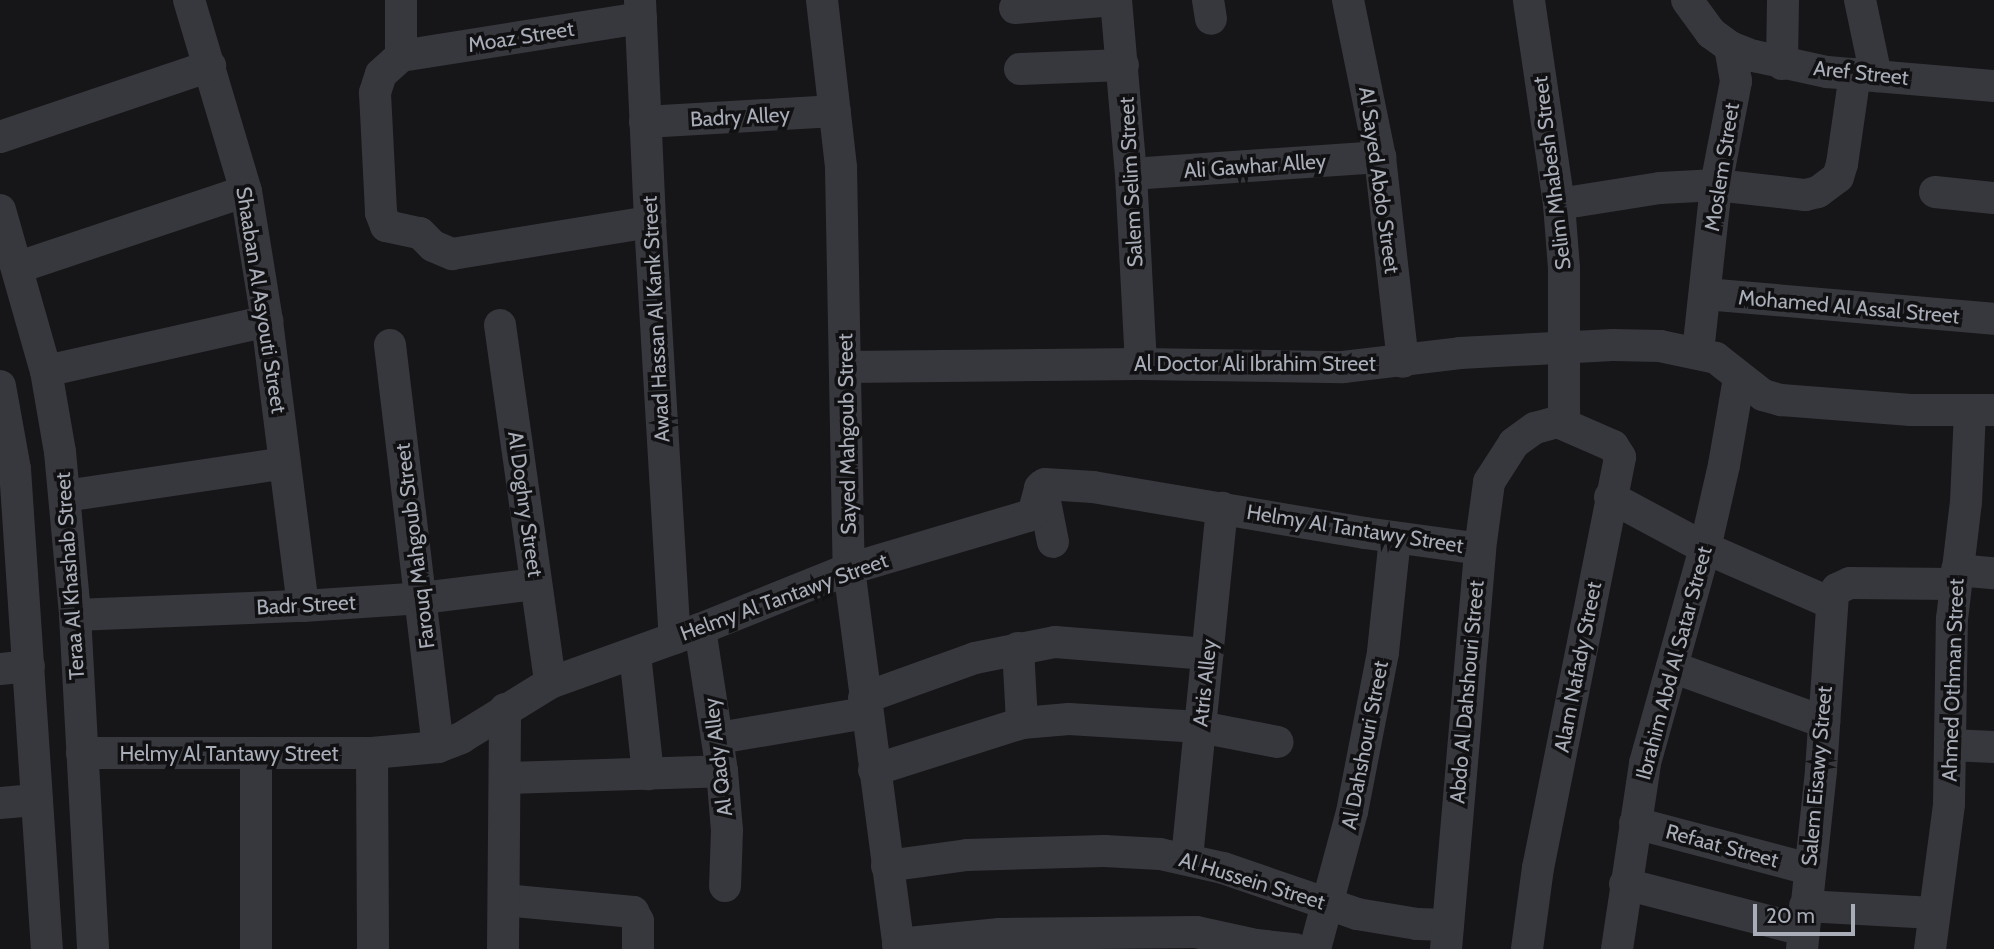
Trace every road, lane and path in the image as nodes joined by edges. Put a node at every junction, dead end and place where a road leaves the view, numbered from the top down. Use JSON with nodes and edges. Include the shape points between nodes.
{"nodes":[{"id":1,"x":189,"y":0,"type":"edge"},
{"id":2,"x":401,"y":0,"type":"edge"},
{"id":3,"x":822,"y":0,"type":"edge"},
{"id":4,"x":1115,"y":0,"type":"edge"},
{"id":5,"x":1348,"y":0,"type":"edge"},
{"id":6,"x":1529,"y":0,"type":"edge"},
{"id":7,"x":1687,"y":0,"type":"edge"},
{"id":8,"x":1783,"y":0,"type":"edge"},
{"id":9,"x":1860,"y":0,"type":"edge"},
{"id":10,"x":1015,"y":8,"type":"dead end"},
{"id":11,"x":640,"y":9,"type":"edge"},
{"id":12,"x":1730,"y":47,"type":"junction"},
{"id":13,"x":401,"y":56,"type":"junction"},
{"id":14,"x":1782,"y":64,"type":"junction"},
{"id":15,"x":1124,"y":65,"type":"junction"},
{"id":16,"x":210,"y":66,"type":"junction"},
{"id":17,"x":1020,"y":69,"type":"dead end"},
{"id":18,"x":1866,"y":75,"type":"junction"},
{"id":19,"x":1994,"y":86,"type":"edge"},
{"id":20,"x":835,"y":111,"type":"junction"},
{"id":21,"x":645,"y":121,"type":"junction"},
{"id":22,"x":0,"y":137,"type":"edge"},
{"id":23,"x":1380,"y":157,"type":"junction"},
{"id":24,"x":1131,"y":174,"type":"junction"},
{"id":25,"x":1716,"y":185,"type":"junction"},
{"id":26,"x":246,"y":191,"type":"junction"},
{"id":27,"x":1935,"y":192,"type":"dead end"},
{"id":28,"x":1994,"y":198,"type":"edge"},
{"id":29,"x":1559,"y":204,"type":"junction"},
{"id":30,"x":0,"y":210,"type":"edge"},
{"id":31,"x":650,"y":222,"type":"junction"},
{"id":32,"x":19,"y":267,"type":"junction"},
{"id":33,"x":1705,"y":294,"type":"junction"},
{"id":34,"x":1994,"y":318,"type":"edge"},
{"id":35,"x":267,"y":321,"type":"junction"},
{"id":36,"x":500,"y":325,"type":"dead end"},
{"id":37,"x":390,"y":345,"type":"dead end"},
{"id":38,"x":1565,"y":347,"type":"junction"},
{"id":39,"x":1698,"y":352,"type":"junction"},
{"id":40,"x":1403,"y":362,"type":"junction"},
{"id":41,"x":1141,"y":364,"type":"junction"},
{"id":42,"x":845,"y":368,"type":"junction"},
{"id":43,"x":47,"y":371,"type":"junction"},
{"id":44,"x":1739,"y":378,"type":"junction"},
{"id":45,"x":0,"y":386,"type":"edge"},
{"id":46,"x":1982,"y":411,"type":"edge"},
{"id":47,"x":1558,"y":422,"type":"junction"},
{"id":48,"x":285,"y":463,"type":"junction"},
{"id":49,"x":1042,"y":486,"type":"junction"},
{"id":50,"x":65,"y":496,"type":"junction"},
{"id":51,"x":1610,"y":497,"type":"junction"},
{"id":52,"x":9,"y":506,"type":"edge"},
{"id":53,"x":1222,"y":508,"type":"junction"},
{"id":54,"x":1395,"y":538,"type":"junction"},
{"id":55,"x":1054,"y":542,"type":"dead end"},
{"id":56,"x":1705,"y":548,"type":"junction"},
{"id":57,"x":1480,"y":549,"type":"junction"},
{"id":58,"x":849,"y":569,"type":"junction"},
{"id":59,"x":1994,"y":573,"type":"edge"},
{"id":60,"x":1956,"y":577,"type":"junction"},
{"id":61,"x":536,"y":584,"type":"junction"},
{"id":62,"x":422,"y":598,"type":"junction"},
{"id":63,"x":1830,"y":603,"type":"junction"},
{"id":64,"x":303,"y":606,"type":"junction"},
{"id":65,"x":75,"y":615,"type":"junction"},
{"id":66,"x":687,"y":634,"type":"junction"},
{"id":67,"x":1018,"y":648,"type":"junction"},
{"id":68,"x":635,"y":654,"type":"junction"},
{"id":69,"x":1208,"y":654,"type":"junction"},
{"id":70,"x":1672,"y":667,"type":"junction"},
{"id":71,"x":15,"y":668,"type":"edge"},
{"id":72,"x":550,"y":683,"type":"junction"},
{"id":73,"x":865,"y":706,"type":"junction"},
{"id":74,"x":505,"y":709,"type":"junction"},
{"id":75,"x":1824,"y":722,"type":"junction"},
{"id":76,"x":1022,"y":723,"type":"junction"},
{"id":77,"x":1200,"y":727,"type":"junction"},
{"id":78,"x":719,"y":738,"type":"junction"},
{"id":79,"x":1278,"y":742,"type":"dead end"},
{"id":80,"x":1951,"y":744,"type":"junction"},
{"id":81,"x":438,"y":747,"type":"junction"},
{"id":82,"x":1994,"y":747,"type":"edge"},
{"id":83,"x":82,"y":753,"type":"junction"},
{"id":84,"x":372,"y":753,"type":"junction"},
{"id":85,"x":256,"y":755,"type":"junction"},
{"id":86,"x":874,"y":770,"type":"junction"},
{"id":87,"x":722,"y":771,"type":"junction"},
{"id":88,"x":648,"y":774,"type":"junction"},
{"id":89,"x":505,"y":778,"type":"junction"},
{"id":90,"x":37,"y":800,"type":"junction"},
{"id":91,"x":0,"y":803,"type":"edge"},
{"id":92,"x":1635,"y":823,"type":"junction"},
{"id":93,"x":1187,"y":858,"type":"junction"},
{"id":94,"x":887,"y":866,"type":"junction"},
{"id":95,"x":1809,"y":869,"type":"junction"},
{"id":96,"x":1625,"y":884,"type":"junction"},
{"id":97,"x":725,"y":886,"type":"dead end"},
{"id":98,"x":504,"y":900,"type":"junction"},
{"id":99,"x":1328,"y":905,"type":"junction"},
{"id":100,"x":1934,"y":913,"type":"junction"},
{"id":101,"x":1803,"y":928,"type":"edge"},
{"id":102,"x":1447,"y":937,"type":"edge"},
{"id":103,"x":899,"y":946,"type":"edge"},
{"id":104,"x":47,"y":949,"type":"edge"},
{"id":105,"x":93,"y":949,"type":"edge"},
{"id":106,"x":256,"y":949,"type":"edge"},
{"id":107,"x":373,"y":949,"type":"edge"},
{"id":108,"x":503,"y":949,"type":"edge"},
{"id":109,"x":638,"y":949,"type":"edge"},
{"id":110,"x":1295,"y":949,"type":"edge"},
{"id":111,"x":1315,"y":949,"type":"edge"},
{"id":112,"x":1527,"y":949,"type":"edge"},
{"id":113,"x":1617,"y":949,"type":"edge"},
{"id":114,"x":1930,"y":949,"type":"edge"}],
"edges":[{"from":1,"to":16,"type":"street","name":"Shaaban Al Asyouti Street"},
{"from":2,"to":13,"type":"street"},
{"from":3,"to":20,"type":"street","name":"Sayed Mahgoub Street"},
{"from":4,"to":10,"type":"street"},
{"from":4,"to":15,"type":"street","name":"Salem Selim Street"},
{"from":5,"to":23,"type":"street","name":"Al Sayed Abdo Street"},
{"from":6,"to":29,"type":"street","name":"Selim Mhabesh Street"},
{"from":7,"to":12,"type":"street","via":[[1712,33]]},
{"from":8,"to":14,"type":"street"},
{"from":9,"to":18,"type":"street"},
{"from":11,"to":13,"type":"street","name":"Moaz Street"},
{"from":11,"to":21,"type":"street","name":"Awad Hassan Al Kank Street"},
{"from":12,"to":14,"type":"street","name":"Aref Street"},
{"from":12,"to":25,"type":"street","name":"Moslem Street","via":[[1736,81]]},
{"from":13,"to":31,"type":"street","via":[[381,74],[374,93],[381,213],[389,228],[420,233],[442,252],[452,254]]},
{"from":14,"to":18,"type":"street","name":"Aref Street"},
{"from":15,"to":17,"type":"street"},
{"from":15,"to":24,"type":"street","name":"Salem Selim Street"},
{"from":16,"to":22,"type":"street"},
{"from":16,"to":26,"type":"street","name":"Shaaban Al Asyouti Street"},
{"from":18,"to":19,"type":"street","name":"Aref Street"},
{"from":18,"to":25,"type":"street","via":[[1838,177],[1829,186],[1805,195]]},
{"from":20,"to":21,"type":"street","name":"Badry Alley"},
{"from":20,"to":42,"type":"street","name":"Sayed Mahgoub Street","via":[[841,168]]},
{"from":21,"to":31,"type":"street","name":"Awad Hassan Al Kank Street"},
{"from":23,"to":24,"type":"street","name":"Ali Gawhar Alley"},
{"from":23,"to":40,"type":"street","name":"Al Sayed Abdo Street"},
{"from":24,"to":41,"type":"street","name":"Salem Selim Street"},
{"from":25,"to":29,"type":"street","via":[[1660,188]]},
{"from":25,"to":33,"type":"street","name":"Moslem Street"},
{"from":26,"to":32,"type":"street"},
{"from":26,"to":35,"type":"street","name":"Shaaban Al Asyouti Street"},
{"from":27,"to":28,"type":"street"},
{"from":29,"to":38,"type":"street","name":"Selim Mhabesh Street"},
{"from":30,"to":32,"type":"street","name":"Teraa Al Khashab Street"},
{"from":31,"to":66,"type":"street","name":"Awad Hassan Al Kank Street"},
{"from":32,"to":43,"type":"street","name":"Teraa Al Khashab Street"},
{"from":33,"to":34,"type":"street","name":"Mohamed Al Assal Street"},
{"from":33,"to":39,"type":"street","name":"Moslem Street"},
{"from":35,"to":43,"type":"street"},
{"from":35,"to":48,"type":"street","name":"Shaaban Al Asyouti Street"},
{"from":36,"to":61,"type":"street","name":"Al Doghry Street"},
{"from":37,"to":62,"type":"street","name":"Farouq Mahgoub Street"},
{"from":38,"to":39,"type":"street","name":"Al Doctor Ali Ibrahim Street","via":[[1660,346]]},
{"from":38,"to":40,"type":"street","name":"Al Doctor Ali Ibrahim Street","via":[[1460,353]]},
{"from":38,"to":47,"type":"street","via":[[1564,412]]},
{"from":39,"to":44,"type":"street","name":"Al Doctor Ali Ibrahim Street","via":[[1716,358]]},
{"from":40,"to":41,"type":"street","name":"Al Doctor Ali Ibrahim Street","via":[[1343,368]]},
{"from":41,"to":42,"type":"street","name":"Al Doctor Ali Ibrahim Street"},
{"from":42,"to":58,"type":"street","name":"Sayed Mahgoub Street"},
{"from":43,"to":50,"type":"street","name":"Teraa Al Khashab Street"},
{"from":44,"to":46,"type":"street","name":"Al Doctor Ali Ibrahim Street","via":[[1763,395],[1781,400]]},
{"from":44,"to":56,"type":"street","name":"Ibrahim Abd Al Satar Street"},
{"from":45,"to":52,"type":"street","via":[[12,444]]},
{"from":46,"to":60,"type":"street","name":"Ahmed Othman Street"},
{"from":47,"to":51,"type":"street","name":"Alam Nafady Street","via":[[1616,449],[1620,462]]},
{"from":47,"to":57,"type":"street","name":"Abdo Al Dahshouri Street","via":[[1527,433],[1501,460],[1489,482]]},
{"from":48,"to":50,"type":"street"},
{"from":48,"to":64,"type":"street","name":"Shaaban Al Asyouti Street"},
{"from":49,"to":53,"type":"street","name":"Helmy Al Tantawy Street","via":[[1093,487]]},
{"from":49,"to":55,"type":"street"},
{"from":49,"to":58,"type":"street","name":"Helmy Al Tantawy Street","via":[[1028,516]]},
{"from":50,"to":65,"type":"street","name":"Teraa Al Khashab Street"},
{"from":51,"to":56,"type":"street"},
{"from":51,"to":112,"type":"street","name":"Alam Nafady Street","via":[[1538,868]]},
{"from":52,"to":71,"type":"street"},
{"from":53,"to":54,"type":"street","name":"Helmy Al Tantawy Street"},
{"from":53,"to":69,"type":"street","name":"Atris Alley"},
{"from":54,"to":57,"type":"street","name":"Helmy Al Tantawy Street"},
{"from":54,"to":99,"type":"street","name":"Al Dahshouri Street","via":[[1383,652],[1346,841]]},
{"from":56,"to":63,"type":"street"},
{"from":56,"to":70,"type":"street","name":"Ibrahim Abd Al Satar Street"},
{"from":57,"to":102,"type":"street","name":"Abdo Al Dahshouri Street"},
{"from":58,"to":66,"type":"street","name":"Helmy Al Tantawy Street"},
{"from":58,"to":73,"type":"street","name":"Sayed Mahgoub Street"},
{"from":59,"to":60,"type":"street"},
{"from":60,"to":63,"type":"street","via":[[1850,583],[1837,589]]},
{"from":60,"to":80,"type":"street","name":"Ahmed Othman Street"},
{"from":61,"to":62,"type":"street","name":"Badr Street"},
{"from":61,"to":72,"type":"street","name":"Al Doghry Street"},
{"from":62,"to":64,"type":"street","name":"Badr Street"},
{"from":62,"to":81,"type":"street","name":"Farouq Mahgoub Street"},
{"from":63,"to":75,"type":"street","name":"Salem Eisawy Street"},
{"from":64,"to":65,"type":"street","name":"Badr Street"},
{"from":65,"to":83,"type":"street","name":"Teraa Al Khashab Street"},
{"from":66,"to":68,"type":"street","name":"Helmy Al Tantawy Street"},
{"from":66,"to":78,"type":"street","name":"Al Qady Alley"},
{"from":67,"to":69,"type":"street","via":[[1055,642]]},
{"from":67,"to":73,"type":"street","via":[[975,657]]},
{"from":67,"to":76,"type":"street"},
{"from":68,"to":72,"type":"street","name":"Helmy Al Tantawy Street"},
{"from":68,"to":88,"type":"street"},
{"from":69,"to":77,"type":"street","name":"Atris Alley"},
{"from":70,"to":75,"type":"street"},
{"from":70,"to":92,"type":"street","name":"Ibrahim Abd Al Satar Street","via":[[1645,764]]},
{"from":71,"to":90,"type":"street"},
{"from":72,"to":74,"type":"street","name":"Helmy Al Tantawy Street"},
{"from":73,"to":78,"type":"street"},
{"from":73,"to":86,"type":"street","name":"Sayed Mahgoub Street"},
{"from":74,"to":81,"type":"street","name":"Helmy Al Tantawy Street","via":[[461,738]]},
{"from":74,"to":89,"type":"street"},
{"from":75,"to":95,"type":"street","name":"Salem Eisawy Street"},
{"from":76,"to":77,"type":"street","via":[[1069,719]]},
{"from":76,"to":86,"type":"street"},
{"from":77,"to":79,"type":"street"},
{"from":77,"to":93,"type":"street","name":"Atris Alley"},
{"from":78,"to":87,"type":"street","name":"Al Qady Alley"},
{"from":80,"to":82,"type":"street"},
{"from":80,"to":100,"type":"street","name":"Ahmed Othman Street","via":[[1949,804]]},
{"from":81,"to":84,"type":"street","name":"Helmy Al Tantawy Street"},
{"from":83,"to":85,"type":"street","name":"Helmy Al Tantawy Street"},
{"from":83,"to":105,"type":"street","name":"Teraa Al Khashab Street"},
{"from":84,"to":85,"type":"street","name":"Helmy Al Tantawy Street"},
{"from":84,"to":107,"type":"street"},
{"from":85,"to":106,"type":"street"},
{"from":86,"to":94,"type":"street","name":"Sayed Mahgoub Street"},
{"from":87,"to":88,"type":"street"},
{"from":87,"to":97,"type":"street","name":"Al Qady Alley"},
{"from":88,"to":89,"type":"street"},
{"from":89,"to":98,"type":"street"},
{"from":90,"to":91,"type":"street"},
{"from":90,"to":104,"type":"street"},
{"from":92,"to":95,"type":"street","name":"Refaat Street"},
{"from":92,"to":96,"type":"street","name":"Ibrahim Abd Al Satar Street"},
{"from":93,"to":94,"type":"street","name":"Al Hussein Street","via":[[1076,852],[967,856]]},
{"from":93,"to":99,"type":"street","name":"Al Hussein Street"},
{"from":94,"to":103,"type":"street","name":"Sayed Mahgoub Street"},
{"from":95,"to":101,"type":"street","name":"Salem Eisawy Street"},
{"from":96,"to":101,"type":"street"},
{"from":96,"to":113,"type":"street","name":"Ibrahim Abd Al Satar Street"},
{"from":98,"to":108,"type":"street"},
{"from":98,"to":109,"type":"street","via":[[633,912],[638,921]]},
{"from":99,"to":102,"type":"street","name":"Al Hussein Street"},
{"from":99,"to":111,"type":"street","name":"Al Dahshouri Street"},
{"from":100,"to":101,"type":"street"},
{"from":100,"to":114,"type":"street","name":"Ahmed Othman Street"},
{"from":103,"to":110,"type":"street","via":[[1000,934],[1196,932]]}]}
